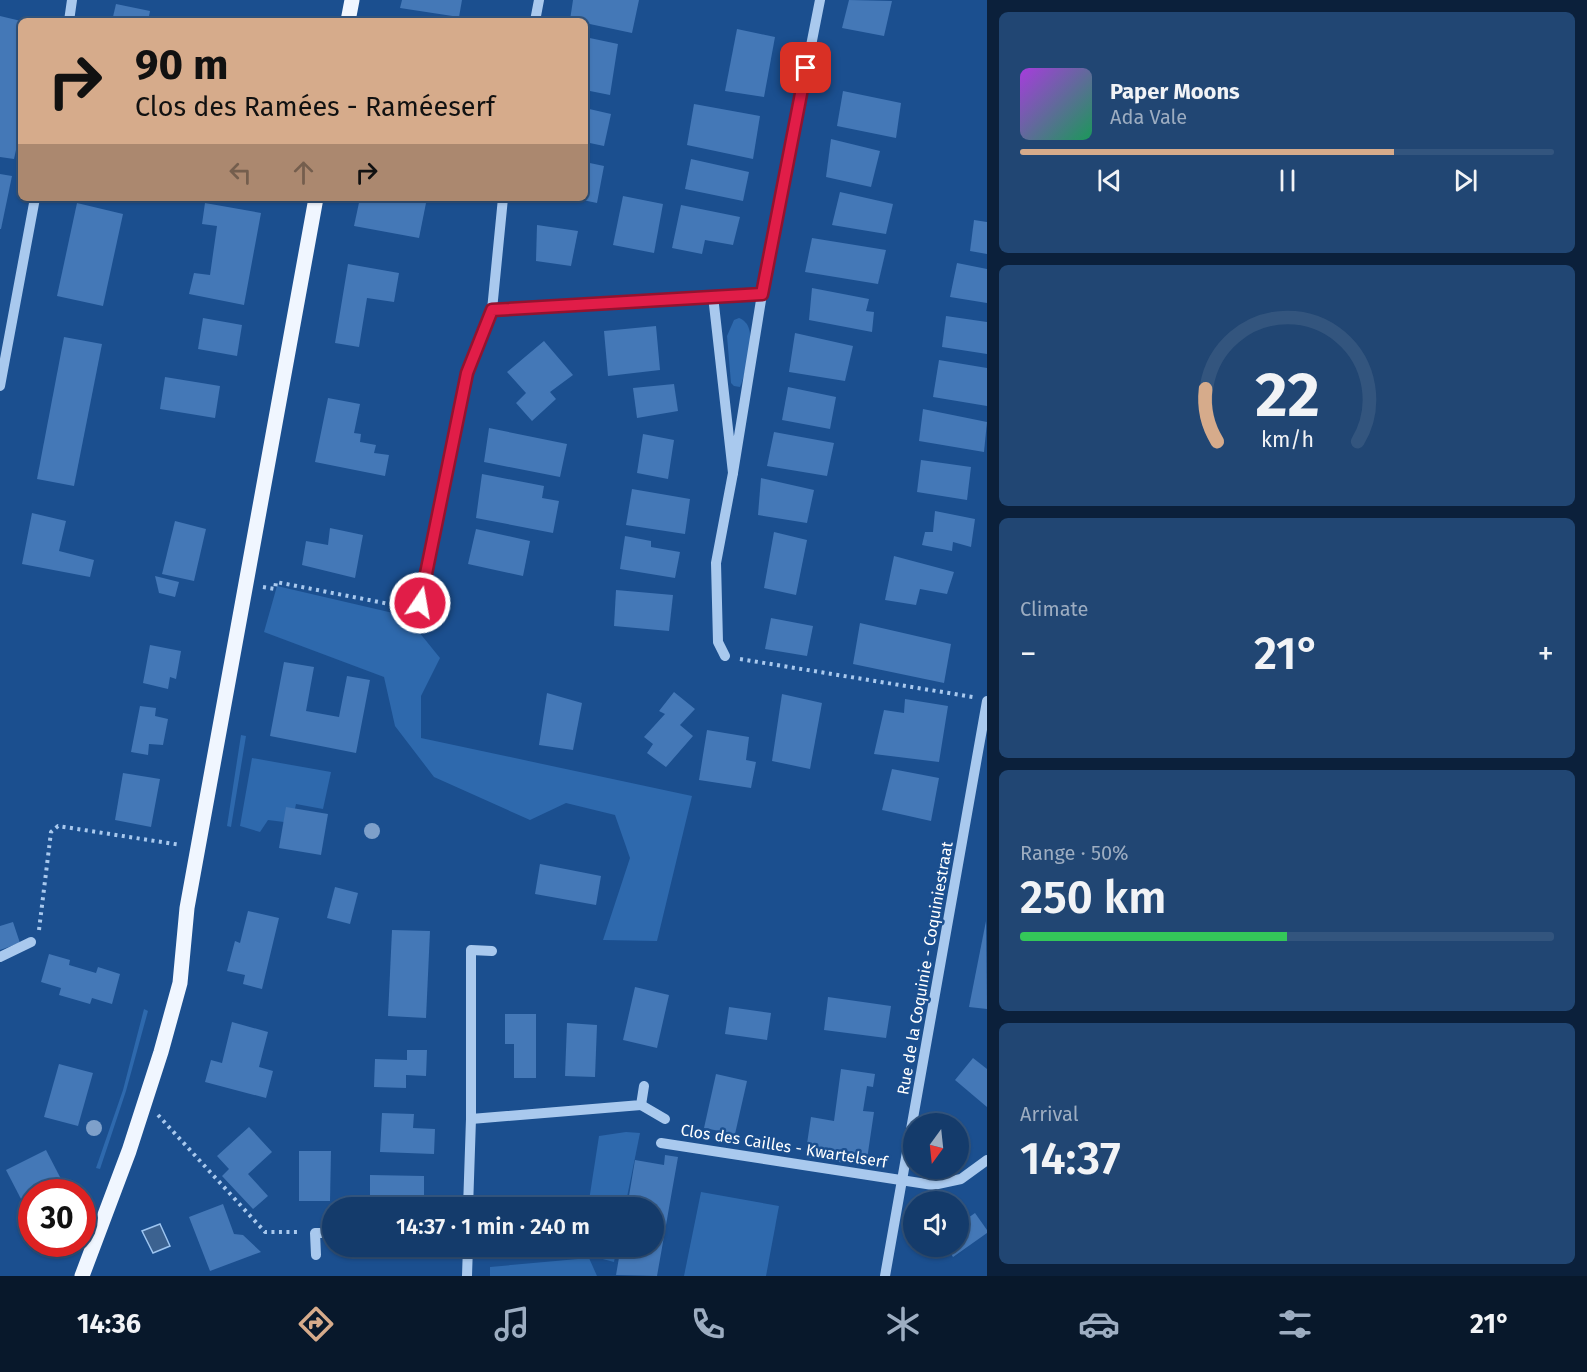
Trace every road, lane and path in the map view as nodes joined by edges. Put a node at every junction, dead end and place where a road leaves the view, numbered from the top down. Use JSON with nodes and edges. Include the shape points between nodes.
{"nodes":[{"id":1,"x":72,"y":0,"type":"edge"},
{"id":2,"x":352,"y":0,"type":"edge"},
{"id":3,"x":539,"y":0,"type":"edge"},
{"id":4,"x":820,"y":0,"type":"edge"},
{"id":5,"x":69,"y":18,"type":"edge"},
{"id":6,"x":349,"y":18,"type":"edge"},
{"id":7,"x":536,"y":18,"type":"edge"},
{"id":8,"x":34,"y":201,"type":"edge"},
{"id":9,"x":315,"y":201,"type":"edge"},
{"id":10,"x":503,"y":201,"type":"edge"},
{"id":11,"x":762,"y":294,"type":"junction"},
{"id":12,"x":713,"y":296,"type":"junction"},
{"id":13,"x":492,"y":310,"type":"junction"},
{"id":14,"x":0,"y":386,"type":"edge"},
{"id":15,"x":733,"y":473,"type":"junction"},
{"id":16,"x":246,"y":583,"type":"junction"},
{"id":17,"x":420,"y":603,"type":"joint"},
{"id":18,"x":725,"y":656,"type":"joint"},
{"id":19,"x":976,"y":698,"type":"dead end"},
{"id":20,"x":987,"y":701,"type":"edge"},
{"id":21,"x":199,"y":848,"type":"junction"},
{"id":22,"x":31,"y":942,"type":"joint"},
{"id":23,"x":492,"y":951,"type":"dead end"},
{"id":24,"x":0,"y":957,"type":"edge"},
{"id":25,"x":644,"y":1086,"type":"dead end"},
{"id":26,"x":146,"y":1101,"type":"junction"},
{"id":27,"x":641,"y":1105,"type":"junction"},
{"id":28,"x":915,"y":1113,"type":"edge"},
{"id":29,"x":471,"y":1119,"type":"junction"},
{"id":30,"x":665,"y":1119,"type":"dead end"},
{"id":31,"x":661,"y":1143,"type":"dead end"},
{"id":32,"x":987,"y":1160,"type":"edge"},
{"id":33,"x":969,"y":1173,"type":"edge"},
{"id":34,"x":903,"y":1179,"type":"junction"},
{"id":35,"x":961,"y":1179,"type":"edge"},
{"id":36,"x":468,"y":1197,"type":"edge"},
{"id":37,"x":315,"y":1233,"type":"junction"},
{"id":38,"x":322,"y":1233,"type":"edge"},
{"id":39,"x":316,"y":1254,"type":"dead end"},
{"id":40,"x":468,"y":1257,"type":"edge"},
{"id":41,"x":82,"y":1276,"type":"edge"},
{"id":42,"x":467,"y":1276,"type":"edge"},
{"id":43,"x":885,"y":1276,"type":"edge"}],
"edges":[{"from":1,"to":5,"type":"street"},
{"from":2,"to":6,"type":"main road"},
{"from":3,"to":7,"type":"street"},
{"from":4,"to":11,"type":"street"},
{"from":8,"to":14,"type":"street"},
{"from":9,"to":16,"type":"main road"},
{"from":10,"to":13,"type":"street"},
{"from":11,"to":12,"type":"street"},
{"from":11,"to":15,"type":"street"},
{"from":12,"to":13,"type":"street"},
{"from":12,"to":15,"type":"street"},
{"from":13,"to":17,"type":"street","via":[[467,373]]},
{"from":15,"to":18,"type":"street","via":[[716,563],[718,642]]},
{"from":16,"to":17,"type":"path","via":[[275,589],[276,582],[412,608]]},
{"from":16,"to":21,"type":"main road"},
{"from":18,"to":19,"type":"path"},
{"from":20,"to":28,"type":"street","name":"Rue de la Coquinie - Coquiniestraat"},
{"from":21,"to":22,"type":"path","via":[[58,826],[51,832],[38,938]]},
{"from":21,"to":26,"type":"main road","via":[[187,908],[180,983]]},
{"from":22,"to":24,"type":"street"},
{"from":23,"to":29,"type":"street","via":[[471,950]]},
{"from":25,"to":27,"type":"street"},
{"from":26,"to":37,"type":"path","via":[[265,1232]]},
{"from":26,"to":41,"type":"main road"},
{"from":27,"to":29,"type":"street"},
{"from":27,"to":30,"type":"street","name":"Clos des Cailles - Kwartelserf"},
{"from":29,"to":36,"type":"street"},
{"from":31,"to":34,"type":"street","name":"Clos des Cailles - Kwartelserf"},
{"from":32,"to":33,"type":"street","name":"Clos des Cailles - Kwartelserf"},
{"from":34,"to":35,"type":"street","name":"Clos des Cailles - Kwartelserf","via":[[933,1185]]},
{"from":34,"to":43,"type":"street","name":"Rue de la Coquinie - Coquiniestraat"},
{"from":37,"to":38,"type":"street"},
{"from":37,"to":39,"type":"street"},
{"from":40,"to":42,"type":"street"}]}
